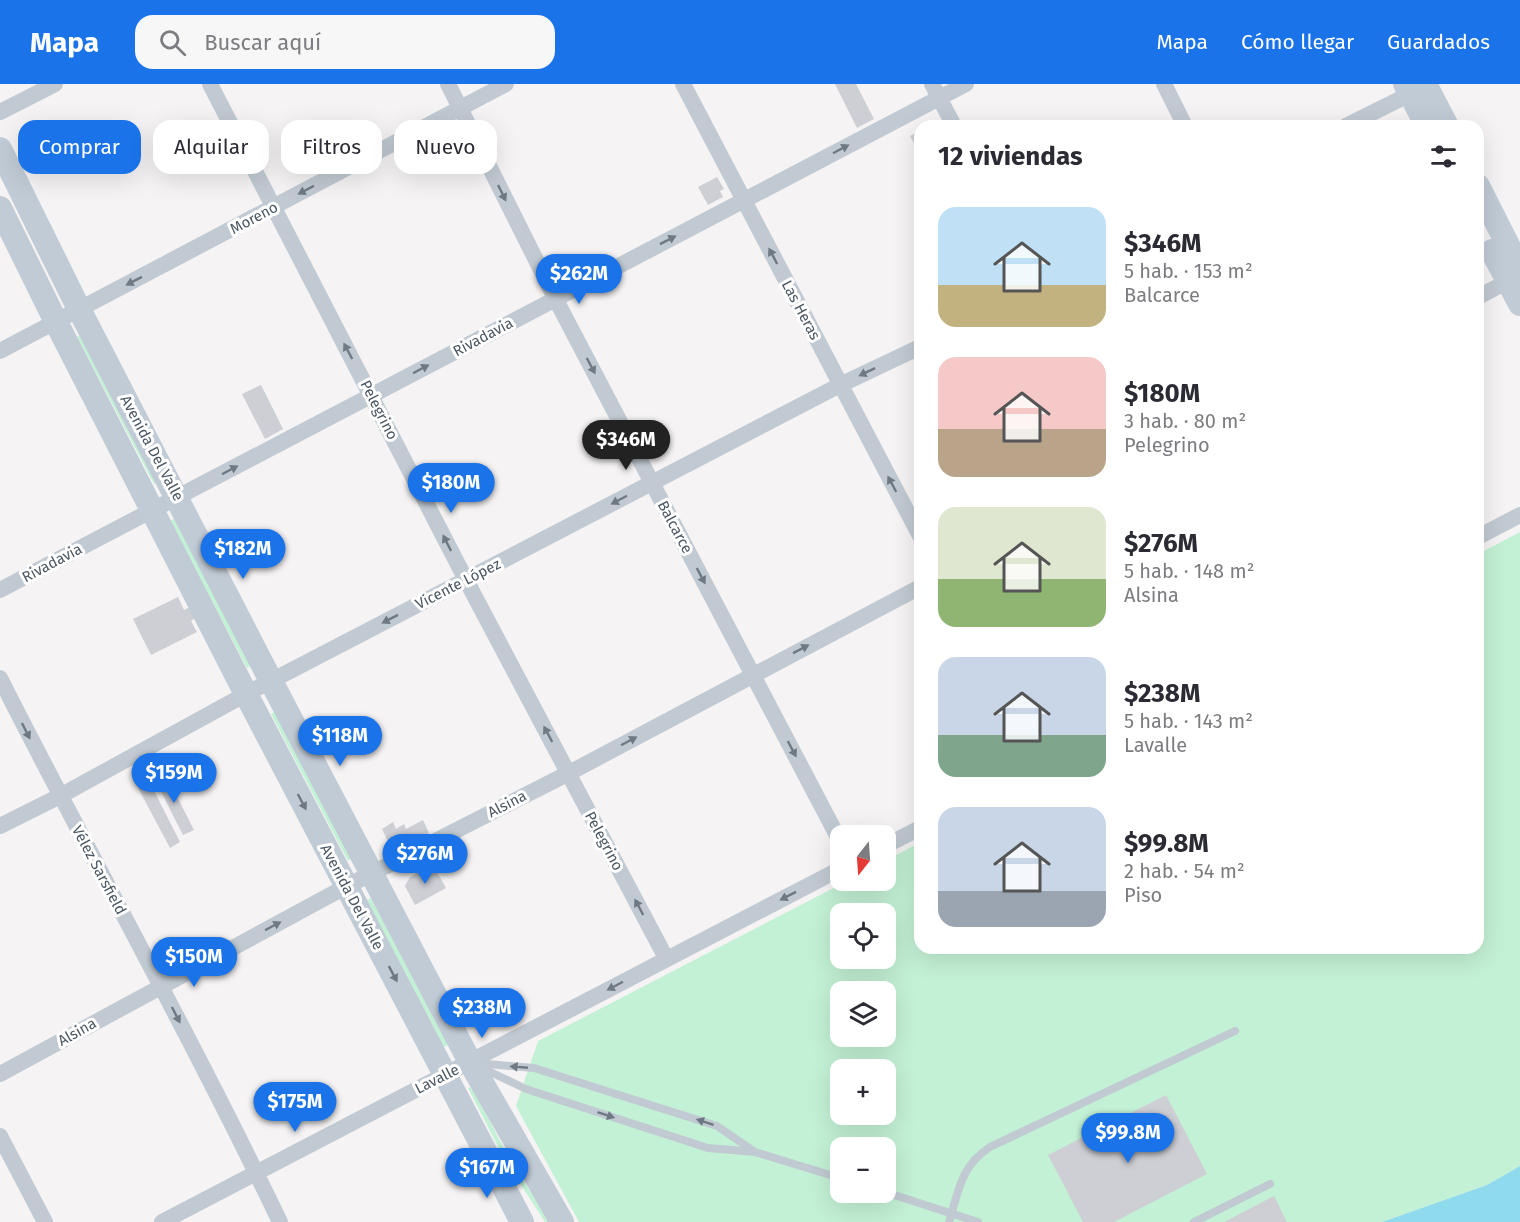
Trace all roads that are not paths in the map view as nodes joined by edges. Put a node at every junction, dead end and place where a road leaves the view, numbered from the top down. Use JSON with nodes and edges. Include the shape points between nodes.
{"nodes":[{"id":1,"x":55,"y":84,"type":"edge"},
{"id":2,"x":210,"y":84,"type":"edge"},
{"id":3,"x":448,"y":84,"type":"edge"},
{"id":4,"x":506,"y":84,"type":"edge"},
{"id":5,"x":683,"y":84,"type":"edge"},
{"id":6,"x":966,"y":84,"type":"edge"},
{"id":7,"x":1164,"y":84,"type":"edge"},
{"id":8,"x":1420,"y":86,"type":"edge"},
{"id":9,"x":936,"y":91,"type":"edge"},
{"id":10,"x":460,"y":108,"type":"junction"},
{"id":11,"x":0,"y":112,"type":"edge"},
{"id":12,"x":951,"y":120,"type":"edge"},
{"id":13,"x":1182,"y":120,"type":"edge"},
{"id":14,"x":1357,"y":120,"type":"edge"},
{"id":15,"x":1426,"y":120,"type":"edge"},
{"id":16,"x":1443,"y":120,"type":"edge"},
{"id":17,"x":0,"y":149,"type":"edge"},
{"id":18,"x":744,"y":200,"type":"junction"},
{"id":19,"x":1484,"y":200,"type":"edge"},
{"id":20,"x":0,"y":208,"type":"edge"},
{"id":21,"x":273,"y":208,"type":"junction"},
{"id":22,"x":1484,"y":231,"type":"edge"},
{"id":23,"x":1516,"y":275,"type":"edge"},
{"id":24,"x":1484,"y":294,"type":"edge"},
{"id":25,"x":555,"y":298,"type":"junction"},
{"id":26,"x":1520,"y":304,"type":"edge"},
{"id":27,"x":80,"y":309,"type":"junction"},
{"id":28,"x":56,"y":322,"type":"junction"},
{"id":29,"x":914,"y":350,"type":"edge"},
{"id":30,"x":0,"y":351,"type":"edge"},
{"id":31,"x":840,"y":385,"type":"junction"},
{"id":32,"x":371,"y":396,"type":"junction"},
{"id":33,"x":652,"y":483,"type":"junction"},
{"id":34,"x":178,"y":497,"type":"junction"},
{"id":35,"x":153,"y":510,"type":"junction"},
{"id":36,"x":1520,"y":515,"type":"edge"},
{"id":37,"x":914,"y":525,"type":"edge"},
{"id":38,"x":1484,"y":534,"type":"edge"},
{"id":39,"x":466,"y":580,"type":"junction"},
{"id":40,"x":0,"y":590,"type":"edge"},
{"id":41,"x":914,"y":591,"type":"edge"},
{"id":42,"x":753,"y":674,"type":"junction"},
{"id":43,"x":0,"y":678,"type":"edge"},
{"id":44,"x":271,"y":681,"type":"junction"},
{"id":45,"x":246,"y":694,"type":"junction"},
{"id":46,"x":568,"y":773,"type":"junction"},
{"id":47,"x":60,"y":796,"type":"junction"},
{"id":48,"x":832,"y":825,"type":"edge"},
{"id":49,"x":0,"y":826,"type":"edge"},
{"id":50,"x":914,"y":831,"type":"edge"},
{"id":51,"x":896,"y":840,"type":"edge"},
{"id":52,"x":371,"y":873,"type":"junction"},
{"id":53,"x":830,"y":874,"type":"edge"},
{"id":54,"x":346,"y":886,"type":"junction"},
{"id":55,"x":666,"y":958,"type":"junction"},
{"id":56,"x":162,"y":986,"type":"junction"},
{"id":57,"x":1235,"y":1031,"type":"dead end"},
{"id":58,"x":470,"y":1062,"type":"junction"},
{"id":59,"x":0,"y":1074,"type":"edge"},
{"id":60,"x":446,"y":1075,"type":"junction"},
{"id":61,"x":0,"y":1136,"type":"edge"},
{"id":62,"x":755,"y":1152,"type":"junction"},
{"id":63,"x":489,"y":1158,"type":"junction"},
{"id":64,"x":256,"y":1172,"type":"junction"},
{"id":65,"x":830,"y":1175,"type":"edge"},
{"id":66,"x":1270,"y":1184,"type":"dead end"},
{"id":67,"x":896,"y":1196,"type":"edge"},
{"id":68,"x":950,"y":1218,"type":"edge"},
{"id":69,"x":45,"y":1222,"type":"edge"},
{"id":70,"x":162,"y":1222,"type":"edge"},
{"id":71,"x":280,"y":1222,"type":"edge"},
{"id":72,"x":522,"y":1222,"type":"edge"},
{"id":73,"x":539,"y":1222,"type":"edge"},
{"id":74,"x":562,"y":1222,"type":"edge"},
{"id":75,"x":978,"y":1222,"type":"edge"},
{"id":76,"x":1194,"y":1222,"type":"edge"}],
"edges":[{"from":1,"to":11,"type":"street"},
{"from":2,"to":21,"type":"street","name":"Pelegrino"},
{"from":3,"to":10,"type":"street","name":"Balcarce"},
{"from":4,"to":10,"type":"street","name":"Moreno"},
{"from":5,"to":18,"type":"street","name":"Las Heras"},
{"from":6,"to":9,"type":"street","name":"Rivadavia"},
{"from":7,"to":13,"type":"street"},
{"from":8,"to":14,"type":"street"},
{"from":8,"to":15,"type":"main road"},
{"from":8,"to":16,"type":"main road"},
{"from":9,"to":12,"type":"street"},
{"from":18,"to":9,"type":"street","name":"Rivadavia","one_way":true},
{"from":10,"to":21,"type":"street","name":"Moreno","one_way":true},
{"from":10,"to":25,"type":"street","name":"Balcarce","one_way":true},
{"from":17,"to":27,"type":"main road","name":"Avenida Del Valle"},
{"from":25,"to":18,"type":"street","name":"Rivadavia","one_way":true},
{"from":31,"to":18,"type":"street","name":"Las Heras","one_way":true},
{"from":19,"to":23,"type":"main road"},
{"from":20,"to":28,"type":"main road","name":"Avenida Del Valle"},
{"from":21,"to":27,"type":"street","name":"Moreno","one_way":true},
{"from":32,"to":21,"type":"street","name":"Pelegrino","one_way":true},
{"from":22,"to":23,"type":"main road"},
{"from":23,"to":24,"type":"street"},
{"from":23,"to":26,"type":"main road"},
{"from":32,"to":25,"type":"street","name":"Rivadavia","one_way":true},
{"from":25,"to":33,"type":"street","name":"Balcarce","one_way":true},
{"from":27,"to":28,"type":"street","name":"Moreno"},
{"from":27,"to":34,"type":"main road","name":"Avenida Del Valle"},
{"from":28,"to":30,"type":"street","name":"Moreno"},
{"from":28,"to":35,"type":"main road","name":"Avenida Del Valle"},
{"from":29,"to":31,"type":"street","name":"Vicente López","one_way":true},
{"from":31,"to":33,"type":"street","name":"Vicente López"},
{"from":37,"to":31,"type":"street","name":"Las Heras","one_way":true},
{"from":34,"to":32,"type":"street","name":"Rivadavia","one_way":true},
{"from":39,"to":32,"type":"street","name":"Pelegrino","one_way":true},
{"from":33,"to":39,"type":"street","name":"Vicente López","one_way":true},
{"from":33,"to":42,"type":"street","name":"Balcarce","one_way":true},
{"from":34,"to":35,"type":"street","name":"Rivadavia"},
{"from":34,"to":44,"type":"main road","name":"Avenida Del Valle"},
{"from":35,"to":40,"type":"street","name":"Rivadavia"},
{"from":35,"to":45,"type":"main road","name":"Avenida Del Valle"},
{"from":36,"to":38,"type":"street"},
{"from":39,"to":44,"type":"street","name":"Vicente López","one_way":true},
{"from":46,"to":39,"type":"street","name":"Pelegrino","one_way":true},
{"from":42,"to":41,"type":"street","name":"Alsina","one_way":true},
{"from":46,"to":42,"type":"street","name":"Alsina","one_way":true},
{"from":42,"to":48,"type":"street","name":"Balcarce","one_way":true},
{"from":43,"to":47,"type":"street","name":"Vélez Sarsfield","one_way":true},
{"from":44,"to":45,"type":"street","name":"Vicente López"},
{"from":44,"to":52,"type":"main road","name":"Avenida Del Valle"},
{"from":45,"to":47,"type":"street","name":"Vicente López"},
{"from":45,"to":54,"type":"main road","name":"Avenida Del Valle","one_way":true},
{"from":46,"to":52,"type":"street","name":"Alsina"},
{"from":55,"to":46,"type":"street","name":"Pelegrino","one_way":true},
{"from":47,"to":49,"type":"street","name":"Vicente López"},
{"from":47,"to":56,"type":"street","name":"Vélez Sarsfield"},
{"from":50,"to":51,"type":"street"},
{"from":52,"to":54,"type":"street","name":"Alsina"},
{"from":52,"to":58,"type":"main road","name":"Avenida Del Valle"},
{"from":53,"to":55,"type":"street","name":"Lavalle","one_way":true},
{"from":56,"to":54,"type":"street","name":"Alsina","one_way":true},
{"from":54,"to":60,"type":"main road","name":"Avenida Del Valle","one_way":true},
{"from":55,"to":58,"type":"street","name":"Lavalle","one_way":true},
{"from":56,"to":59,"type":"street","name":"Alsina"},
{"from":56,"to":64,"type":"street","name":"Vélez Sarsfield","one_way":true},
{"from":57,"to":68,"type":"lane","via":[[975,1156],[962,1178]]},
{"from":58,"to":60,"type":"street","name":"Lavalle"},
{"from":58,"to":62,"type":"lane","one_way":true,"via":[[526,1089],[708,1148]]},
{"from":62,"to":58,"type":"lane","one_way":true,"via":[[717,1126],[534,1068]]},
{"from":58,"to":74,"type":"main road","name":"Avenida Del Valle"},
{"from":60,"to":63,"type":"main road","name":"Avenida Del Valle"},
{"from":60,"to":64,"type":"street","name":"Lavalle"},
{"from":61,"to":69,"type":"street"},
{"from":62,"to":65,"type":"lane"},
{"from":63,"to":72,"type":"main road"},
{"from":63,"to":73,"type":"main road","name":"Avenida Del Valle","via":[[506,1171]]},
{"from":64,"to":70,"type":"street","name":"Lavalle"},
{"from":64,"to":71,"type":"street","name":"Vélez Sarsfield"},
{"from":66,"to":76,"type":"lane"},
{"from":67,"to":68,"type":"lane"},
{"from":68,"to":75,"type":"lane"}]}
